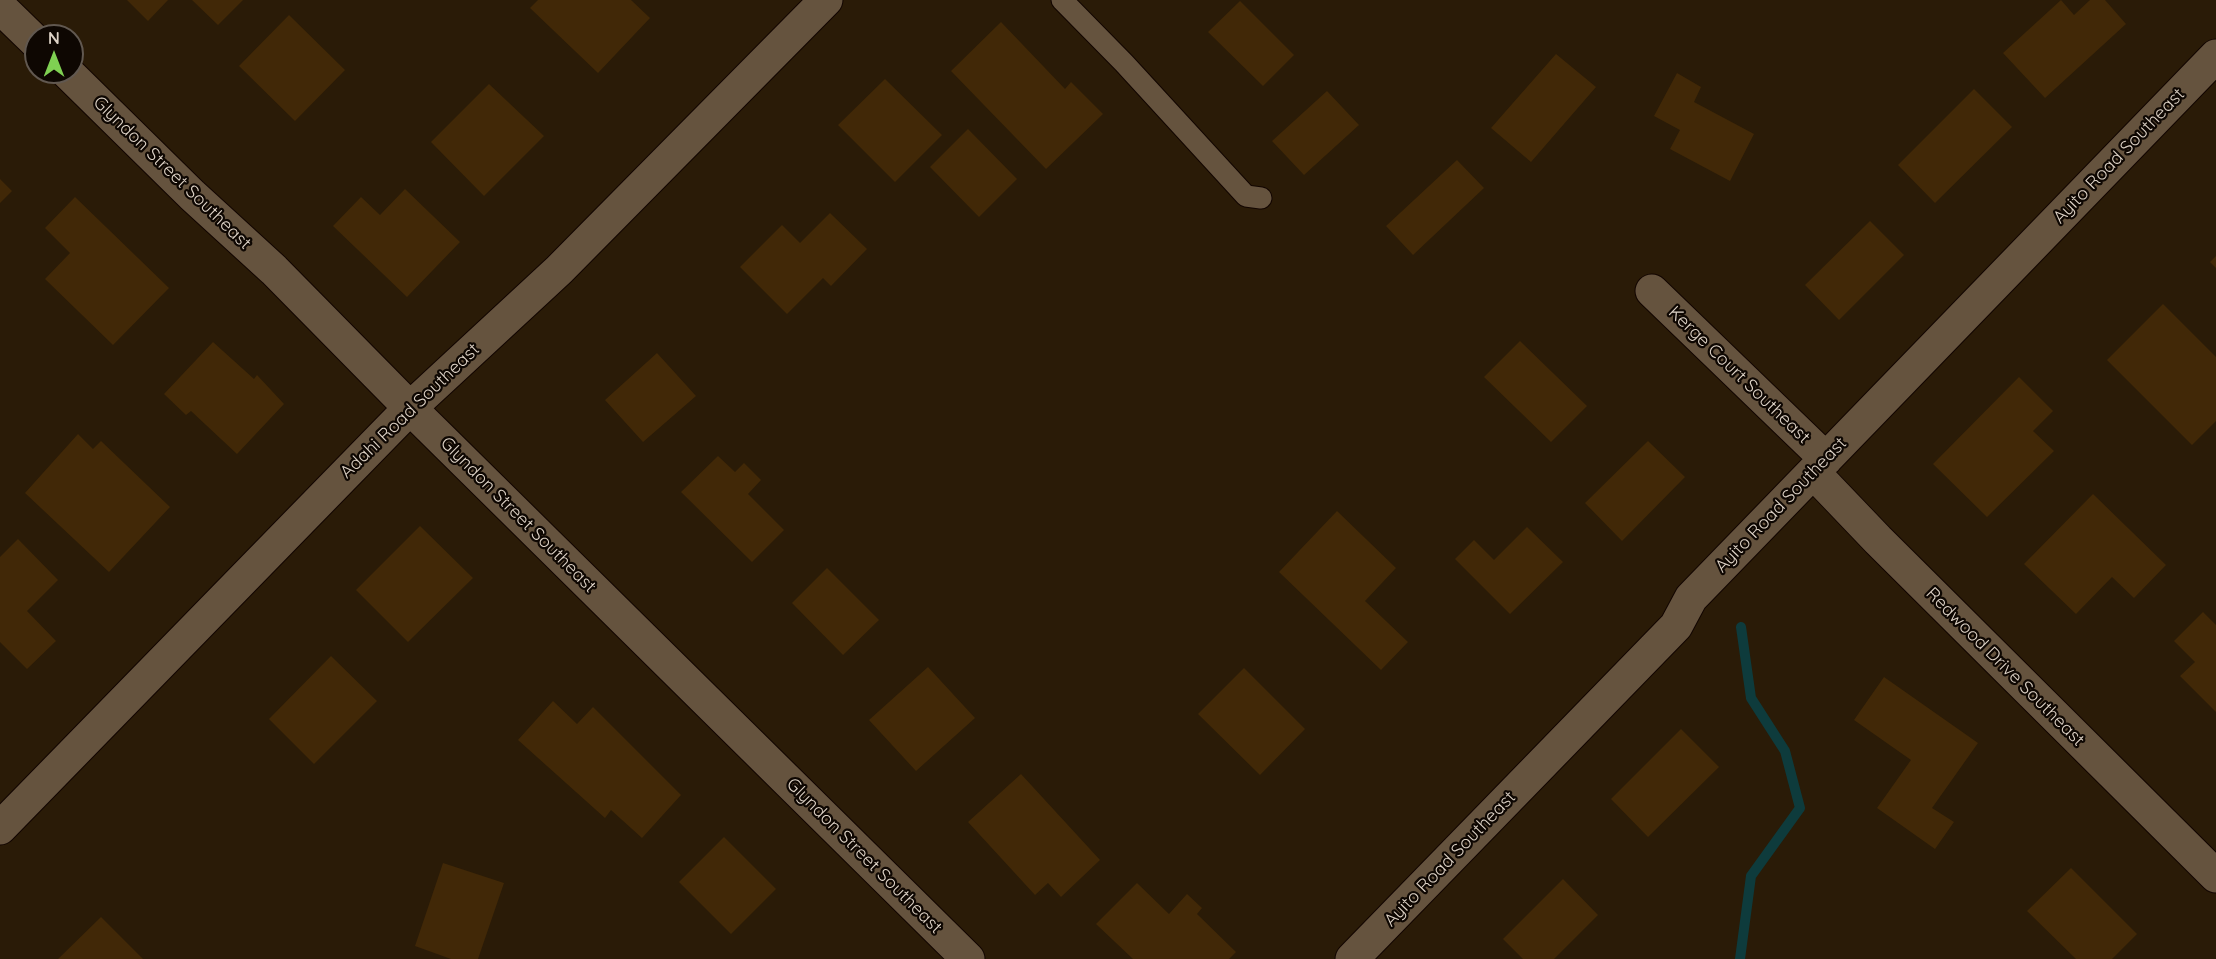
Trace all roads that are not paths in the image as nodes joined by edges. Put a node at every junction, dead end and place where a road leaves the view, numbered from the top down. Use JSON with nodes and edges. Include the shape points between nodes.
{"nodes":[{"id":1,"x":825,"y":0,"type":"edge"},
{"id":2,"x":1062,"y":0,"type":"edge"},
{"id":3,"x":0,"y":7,"type":"edge"},
{"id":4,"x":24,"y":30,"type":"edge"},
{"id":5,"x":2216,"y":56,"type":"edge"},
{"id":6,"x":79,"y":84,"type":"edge"},
{"id":7,"x":1261,"y":198,"type":"dead end"},
{"id":8,"x":1652,"y":291,"type":"dead end"},
{"id":9,"x":410,"y":408,"type":"junction"},
{"id":10,"x":1819,"y":466,"type":"junction"},
{"id":11,"x":0,"y":828,"type":"edge"},
{"id":12,"x":2208,"y":868,"type":"edge"},
{"id":13,"x":968,"y":959,"type":"edge"},
{"id":14,"x":1352,"y":959,"type":"edge"}],
"edges":[{"from":1,"to":9,"type":"street","name":"Adahi Road Southeast","via":[[559,270]]},
{"from":2,"to":7,"type":"lane","via":[[1246,196]]},
{"from":3,"to":4,"type":"street"},
{"from":5,"to":10,"type":"street","name":"Ayito Road Southeast"},
{"from":6,"to":9,"type":"street","name":"Glyndon Street Southeast","via":[[274,270]]},
{"from":8,"to":10,"type":"street","name":"Kerge Court Southeast"},
{"from":9,"to":11,"type":"street","name":"Adahi Road Southeast"},
{"from":9,"to":13,"type":"street","name":"Glyndon Street Southeast"},
{"from":10,"to":12,"type":"street","name":"Redwood Drive Southeast","via":[[1878,540]]},
{"from":10,"to":14,"type":"street","name":"Ayito Road Southeast","via":[[1691,598],[1676,626]]}]}
